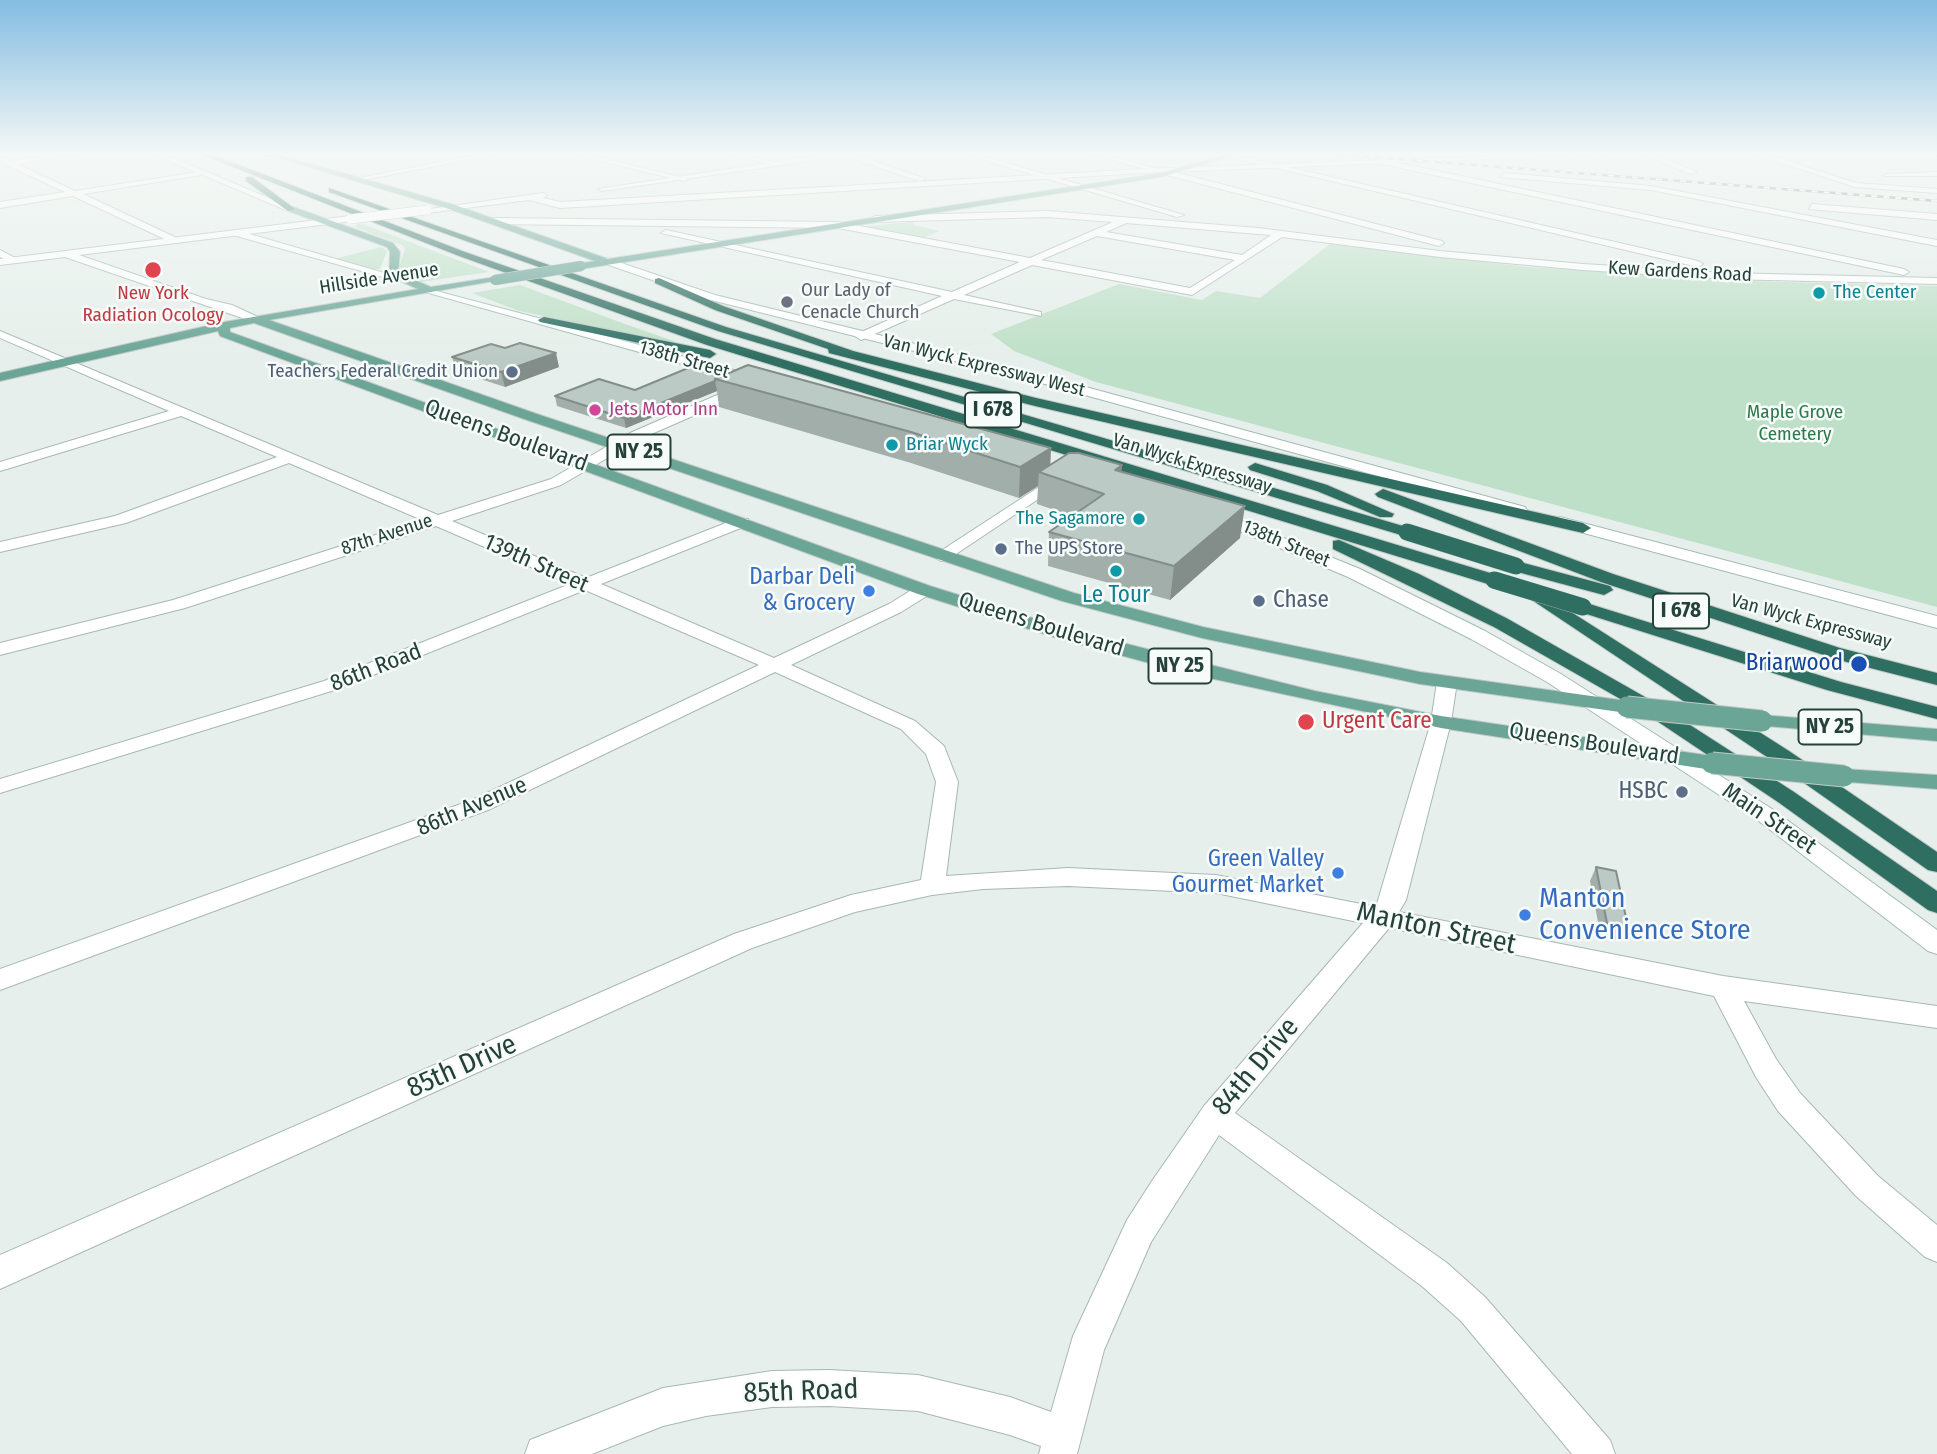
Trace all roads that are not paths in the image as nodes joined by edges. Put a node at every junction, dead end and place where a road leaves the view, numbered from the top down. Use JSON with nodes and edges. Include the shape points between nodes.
{"nodes":[{"id":1,"x":135,"y":222,"type":"edge"},
{"id":2,"x":324,"y":222,"type":"joint"},
{"id":3,"x":389,"y":222,"type":"edge"},
{"id":4,"x":429,"y":222,"type":"edge"},
{"id":5,"x":497,"y":222,"type":"edge"},
{"id":6,"x":580,"y":222,"type":"edge"},
{"id":7,"x":857,"y":222,"type":"edge"},
{"id":8,"x":1121,"y":222,"type":"edge"},
{"id":9,"x":1146,"y":222,"type":"edge"},
{"id":10,"x":1196,"y":222,"type":"edge"},
{"id":11,"x":1360,"y":222,"type":"edge"},
{"id":12,"x":1512,"y":222,"type":"edge"},
{"id":13,"x":1668,"y":222,"type":"edge"},
{"id":14,"x":1829,"y":222,"type":"edge"},
{"id":15,"x":641,"y":224,"type":"junction"},
{"id":16,"x":838,"y":225,"type":"junction"},
{"id":17,"x":1216,"y":228,"type":"junction"},
{"id":18,"x":236,"y":233,"type":"junction"},
{"id":19,"x":1096,"y":233,"type":"junction"},
{"id":20,"x":1280,"y":234,"type":"junction"},
{"id":21,"x":176,"y":241,"type":"junction"},
{"id":22,"x":1937,"y":243,"type":"edge"},
{"id":23,"x":716,"y":244,"type":"junction"},
{"id":24,"x":1446,"y":244,"type":"junction"},
{"id":25,"x":0,"y":253,"type":"edge"},
{"id":26,"x":67,"y":254,"type":"junction"},
{"id":27,"x":1451,"y":255,"type":"junction"},
{"id":28,"x":1243,"y":258,"type":"junction"},
{"id":29,"x":13,"y":261,"type":"junction"},
{"id":30,"x":607,"y":261,"type":"junction"},
{"id":31,"x":1509,"y":261,"type":"junction"},
{"id":32,"x":0,"y":262,"type":"edge"},
{"id":33,"x":1031,"y":262,"type":"junction"},
{"id":34,"x":581,"y":273,"type":"junction"},
{"id":35,"x":1744,"y":276,"type":"junction"},
{"id":36,"x":397,"y":278,"type":"junction"},
{"id":37,"x":1937,"y":280,"type":"edge"},
{"id":38,"x":659,"y":281,"type":"junction"},
{"id":39,"x":429,"y":290,"type":"junction"},
{"id":40,"x":953,"y":296,"type":"junction"},
{"id":41,"x":203,"y":302,"type":"junction"},
{"id":42,"x":1037,"y":314,"type":"dead end"},
{"id":43,"x":254,"y":319,"type":"junction"},
{"id":44,"x":544,"y":320,"type":"junction"},
{"id":45,"x":224,"y":325,"type":"junction"},
{"id":46,"x":0,"y":334,"type":"edge"},
{"id":47,"x":861,"y":336,"type":"junction"},
{"id":48,"x":869,"y":358,"type":"junction"},
{"id":49,"x":65,"y":362,"type":"junction"},
{"id":50,"x":0,"y":377,"type":"edge"},
{"id":51,"x":766,"y":383,"type":"joint"},
{"id":52,"x":866,"y":389,"type":"junction"},
{"id":53,"x":1035,"y":402,"type":"junction"},
{"id":54,"x":181,"y":412,"type":"junction"},
{"id":55,"x":1216,"y":444,"type":"junction"},
{"id":56,"x":618,"y":445,"type":"junction"},
{"id":57,"x":289,"y":458,"type":"junction"},
{"id":58,"x":588,"y":466,"type":"junction"},
{"id":59,"x":1055,"y":466,"type":"edge"},
{"id":60,"x":0,"y":467,"type":"edge"},
{"id":61,"x":1200,"y":491,"type":"junction"},
{"id":62,"x":1205,"y":512,"type":"edge"},
{"id":63,"x":434,"y":520,"type":"junction"},
{"id":64,"x":742,"y":522,"type":"junction"},
{"id":65,"x":1583,"y":528,"type":"junction"},
{"id":66,"x":0,"y":547,"type":"edge"},
{"id":67,"x":941,"y":556,"type":"junction"},
{"id":68,"x":587,"y":586,"type":"junction"},
{"id":69,"x":924,"y":590,"type":"junction"},
{"id":70,"x":1937,"y":622,"type":"edge"},
{"id":71,"x":0,"y":649,"type":"edge"},
{"id":72,"x":1846,"y":656,"type":"junction"},
{"id":73,"x":775,"y":666,"type":"junction"},
{"id":74,"x":1937,"y":679,"type":"edge"},
{"id":75,"x":1447,"y":682,"type":"junction"},
{"id":76,"x":1595,"y":704,"type":"junction"},
{"id":77,"x":1937,"y":713,"type":"edge"},
{"id":78,"x":1441,"y":722,"type":"junction"},
{"id":79,"x":1937,"y":735,"type":"edge"},
{"id":80,"x":1675,"y":756,"type":"junction"},
{"id":81,"x":1937,"y":782,"type":"edge"},
{"id":82,"x":0,"y":786,"type":"edge"},
{"id":83,"x":1937,"y":864,"type":"edge"},
{"id":84,"x":932,"y":886,"type":"junction"},
{"id":85,"x":1937,"y":904,"type":"edge"},
{"id":86,"x":1382,"y":919,"type":"junction"},
{"id":87,"x":1937,"y":944,"type":"edge"},
{"id":88,"x":0,"y":980,"type":"edge"},
{"id":89,"x":1723,"y":987,"type":"junction"},
{"id":90,"x":1937,"y":1017,"type":"edge"},
{"id":91,"x":1215,"y":1115,"type":"junction"},
{"id":92,"x":1937,"y":1247,"type":"edge"},
{"id":93,"x":0,"y":1272,"type":"edge"},
{"id":94,"x":1060,"y":1445,"type":"edge"},
{"id":95,"x":544,"y":1454,"type":"edge"},
{"id":96,"x":1596,"y":1454,"type":"edge"}],
"edges":[{"from":1,"to":21,"type":"street"},
{"from":2,"to":18,"type":"street"},
{"from":2,"to":36,"type":"main road","via":[[390,245],[395,252],[391,272]]},
{"from":3,"to":52,"type":"highway","name":"Van Wyck Expressway","number":"I 678","via":[[550,286]]},
{"from":4,"to":34,"type":"highway","name":"Van Wyck Expressway","number":"I 678"},
{"from":5,"to":30,"type":"main road","name":"Van Wyck Expressway West"},
{"from":6,"to":15,"type":"street"},
{"from":7,"to":16,"type":"main road","name":"Hillside Avenue"},
{"from":8,"to":19,"type":"street"},
{"from":9,"to":17,"type":"street","name":"Kew Gardens Road"},
{"from":10,"to":17,"type":"street"},
{"from":11,"to":24,"type":"street"},
{"from":12,"to":35,"type":"street"},
{"from":13,"to":37,"type":"street"},
{"from":14,"to":22,"type":"street"},
{"from":15,"to":16,"type":"street"},
{"from":15,"to":23,"type":"street","via":[[646,229]]},
{"from":16,"to":23,"type":"main road","name":"Hillside Avenue"},
{"from":16,"to":33,"type":"street"},
{"from":17,"to":20,"type":"street","name":"Kew Gardens Road"},
{"from":18,"to":21,"type":"street"},
{"from":18,"to":36,"type":"street"},
{"from":19,"to":28,"type":"street"},
{"from":19,"to":33,"type":"street"},
{"from":20,"to":27,"type":"street","name":"Kew Gardens Road"},
{"from":20,"to":28,"type":"street"},
{"from":21,"to":26,"type":"street"},
{"from":23,"to":30,"type":"main road","name":"Hillside Avenue"},
{"from":23,"to":40,"type":"street"},
{"from":24,"to":27,"type":"street","via":[[1458,250]]},
{"from":24,"to":31,"type":"street"},
{"from":25,"to":29,"type":"street"},
{"from":26,"to":29,"type":"street"},
{"from":26,"to":41,"type":"street","name":"Queens Boulevard"},
{"from":27,"to":31,"type":"street","name":"Kew Gardens Road"},
{"from":28,"to":33,"type":"street","via":[[1192,292]]},
{"from":29,"to":32,"type":"street"},
{"from":30,"to":34,"type":"main road","name":"Hillside Avenue"},
{"from":30,"to":38,"type":"street","name":"Van Wyck Expressway West"},
{"from":31,"to":35,"type":"street","name":"Kew Gardens Road"},
{"from":33,"to":40,"type":"street"},
{"from":34,"to":39,"type":"main road","name":"Hillside Avenue","bridge":true},
{"from":34,"to":48,"type":"highway","via":[[805,343]]},
{"from":34,"to":72,"type":"highway","name":"Van Wyck Expressway","number":"I 678","bridge":true,"via":[[767,343],[1516,566]]},
{"from":35,"to":37,"type":"street","name":"Kew Gardens Road"},
{"from":36,"to":39,"type":"main road"},
{"from":38,"to":47,"type":"street","name":"Van Wyck Expressway West"},
{"from":38,"to":48,"type":"highway","via":[[719,308]]},
{"from":39,"to":43,"type":"main road","name":"Hillside Avenue"},
{"from":39,"to":44,"type":"street","name":"138th Street"},
{"from":40,"to":42,"type":"street"},
{"from":40,"to":47,"type":"street"},
{"from":41,"to":43,"type":"street","name":"Queens Boulevard"},
{"from":41,"to":45,"type":"street","name":"Queens Boulevard","via":[[225,316]]},
{"from":43,"to":45,"type":"main road","name":"Hillside Avenue"},
{"from":43,"to":56,"type":"main road","name":"Queens Boulevard","number":"NY 25"},
{"from":44,"to":51,"type":"street","name":"138th Street"},
{"from":44,"to":52,"type":"highway"},
{"from":45,"to":49,"type":"main road","name":"Hillside Avenue"},
{"from":45,"to":58,"type":"main road","name":"Queens Boulevard","number":"NY 25","via":[[224,334]]},
{"from":46,"to":49,"type":"street","name":"139th Street"},
{"from":47,"to":65,"type":"street","name":"Van Wyck Expressway West","via":[[1038,378]]},
{"from":48,"to":53,"type":"highway"},
{"from":49,"to":50,"type":"main road","name":"Hillside Avenue"},
{"from":49,"to":54,"type":"street","name":"139th Street"},
{"from":51,"to":56,"type":"street","name":"87th Avenue"},
{"from":52,"to":61,"type":"highway","name":"Van Wyck Expressway","number":"I 678"},
{"from":53,"to":55,"type":"highway"},
{"from":53,"to":83,"type":"highway","via":[[1281,474],[1415,528],[1553,605]]},
{"from":54,"to":57,"type":"street","name":"139th Street"},
{"from":54,"to":60,"type":"street"},
{"from":55,"to":65,"type":"highway"},
{"from":55,"to":72,"type":"highway","via":[[1371,490],[1639,589]]},
{"from":56,"to":58,"type":"street","name":"87th Avenue"},
{"from":56,"to":67,"type":"main road","name":"Queens Boulevard","number":"NY 25"},
{"from":57,"to":63,"type":"street","name":"139th Street"},
{"from":57,"to":66,"type":"street","via":[[120,520]]},
{"from":58,"to":63,"type":"street","name":"87th Avenue","via":[[556,482]]},
{"from":58,"to":64,"type":"main road","name":"Queens Boulevard","number":"NY 25"},
{"from":59,"to":67,"type":"street","via":[[1073,471]]},
{"from":61,"to":77,"type":"highway","name":"Van Wyck Expressway","number":"I 678","bridge":true,"via":[[1834,686]]},
{"from":61,"to":85,"type":"highway","via":[[1392,569],[1546,647],[1701,740]]},
{"from":62,"to":76,"type":"street","name":"138th Street","via":[[1401,596],[1509,652]]},
{"from":63,"to":68,"type":"street","name":"139th Street"},
{"from":63,"to":71,"type":"street","name":"87th Avenue","via":[[201,597]]},
{"from":64,"to":68,"type":"street","name":"86th Road"},
{"from":64,"to":69,"type":"main road","name":"Queens Boulevard","number":"NY 25"},
{"from":65,"to":70,"type":"street","name":"Van Wyck Expressway"},
{"from":67,"to":75,"type":"main road","name":"Queens Boulevard","number":"NY 25","via":[[1170,624]]},
{"from":68,"to":73,"type":"street","name":"139th Street"},
{"from":68,"to":82,"type":"street","name":"86th Road","via":[[331,685]]},
{"from":69,"to":73,"type":"street","name":"86th Avenue"},
{"from":69,"to":78,"type":"main road","name":"Queens Boulevard","number":"NY 25","via":[[1186,667]]},
{"from":72,"to":74,"type":"highway","name":"Van Wyck Expressway","number":"I 678"},
{"from":73,"to":84,"type":"street","name":"139th Street","via":[[892,715],[936,751],[947,782]]},
{"from":73,"to":88,"type":"street","name":"86th Avenue","via":[[443,821]]},
{"from":75,"to":76,"type":"main road","name":"Queens Boulevard","number":"NY 25"},
{"from":75,"to":78,"type":"street","name":"84th Drive"},
{"from":76,"to":79,"type":"main road","name":"Queens Boulevard","number":"NY 25","bridge":true},
{"from":76,"to":80,"type":"street","name":"Main Street"},
{"from":78,"to":80,"type":"main road","name":"Queens Boulevard","number":"NY 25"},
{"from":78,"to":86,"type":"street","name":"84th Drive","via":[[1398,884]]},
{"from":80,"to":81,"type":"main road","name":"Queens Boulevard","number":"NY 25","bridge":true},
{"from":80,"to":87,"type":"street","name":"Main Street","via":[[1804,841]]},
{"from":84,"to":86,"type":"street","name":"Manton Street","via":[[1068,877],[1182,880]]},
{"from":84,"to":93,"type":"street","name":"85th Drive","via":[[850,904],[743,941]]},
{"from":86,"to":89,"type":"street","name":"Manton Street"},
{"from":86,"to":91,"type":"street","name":"84th Drive"},
{"from":89,"to":90,"type":"street","name":"Manton Street"},
{"from":89,"to":92,"type":"street","via":[[1789,1102],[1867,1186]]},
{"from":91,"to":94,"type":"street","name":"84th Drive","via":[[1163,1191],[1127,1255],[1086,1349]]},
{"from":91,"to":96,"type":"street","via":[[1435,1275],[1525,1367]]},
{"from":94,"to":95,"type":"street","name":"85th Road","via":[[1010,1416],[918,1393],[829,1388],[772,1389],[663,1407]]}]}
